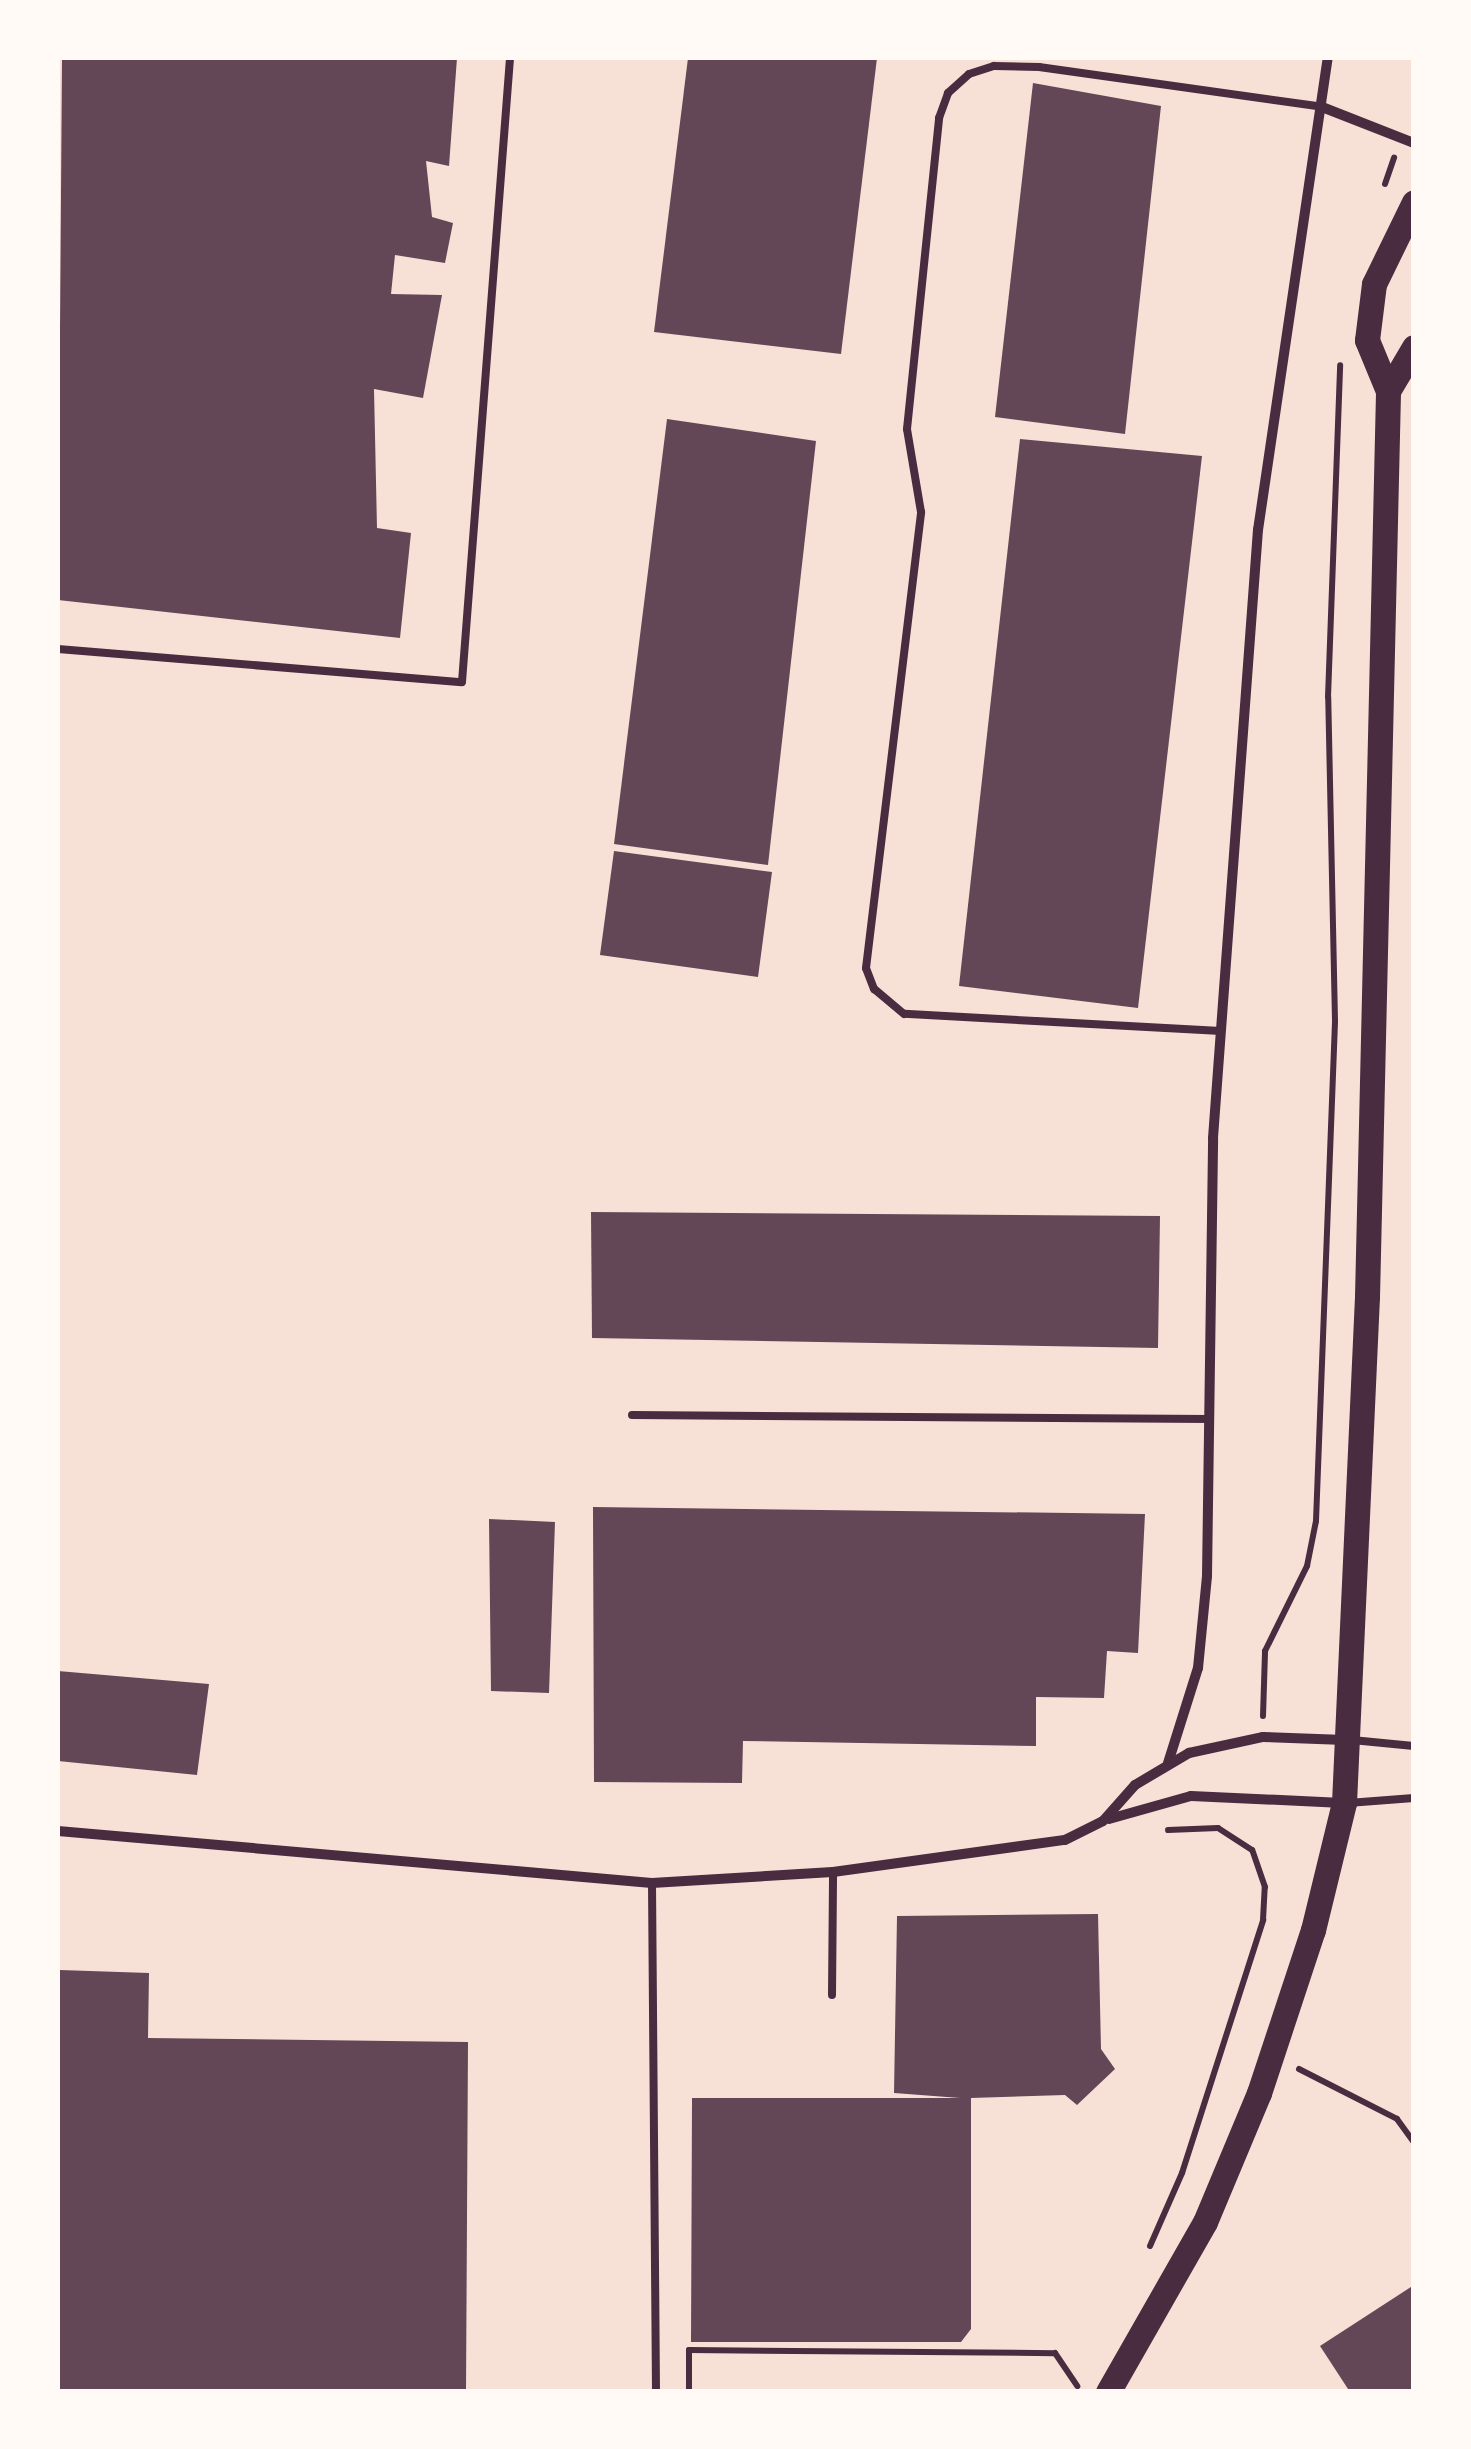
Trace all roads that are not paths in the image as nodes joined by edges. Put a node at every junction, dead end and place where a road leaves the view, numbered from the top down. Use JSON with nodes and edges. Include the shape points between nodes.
{"nodes":[{"id":1,"x":510,"y":58,"type":"edge"},
{"id":2,"x":1328,"y":58,"type":"edge"},
{"id":3,"x":1322,"y":107,"type":"junction"},
{"id":4,"x":1414,"y":142,"type":"edge"},
{"id":5,"x":1414,"y":202,"type":"edge"},
{"id":6,"x":1414,"y":347,"type":"edge"},
{"id":7,"x":1388,"y":390,"type":"junction"},
{"id":8,"x":58,"y":649,"type":"edge"},
{"id":9,"x":1221,"y":1031,"type":"junction"},
{"id":10,"x":632,"y":1415,"type":"dead end"},
{"id":11,"x":1210,"y":1419,"type":"junction"},
{"id":12,"x":1352,"y":1740,"type":"junction"},
{"id":13,"x":1414,"y":1746,"type":"edge"},
{"id":14,"x":1168,"y":1763,"type":"junction"},
{"id":15,"x":1414,"y":1798,"type":"edge"},
{"id":16,"x":1344,"y":1803,"type":"junction"},
{"id":17,"x":1103,"y":1821,"type":"junction"},
{"id":18,"x":58,"y":1832,"type":"edge"},
{"id":19,"x":832,"y":1872,"type":"junction"},
{"id":20,"x":652,"y":1883,"type":"junction"},
{"id":21,"x":832,"y":1995,"type":"dead end"},
{"id":22,"x":656,"y":2392,"type":"edge"},
{"id":23,"x":1108,"y":2392,"type":"edge"}],
"edges":[{"from":1,"to":8,"type":"lane","via":[[462,682]]},
{"from":2,"to":3,"type":"street"},
{"from":3,"to":4,"type":"street"},
{"from":3,"to":9,"type":"street","via":[[1258,530]]},
{"from":3,"to":9,"type":"lane","via":[[994,66],[969,74],[948,93],[939,118],[907,429],[921,512],[866,968],[874,989],[904,1014]]},
{"from":5,"to":7,"type":"main road","via":[[1374,284],[1367,340]]},
{"from":6,"to":7,"type":"main road"},
{"from":7,"to":12,"type":"main road"},
{"from":9,"to":11,"type":"street"},
{"from":10,"to":11,"type":"lane"},
{"from":11,"to":14,"type":"street","via":[[1198,1668]]},
{"from":12,"to":13,"type":"lane"},
{"from":12,"to":14,"type":"street","via":[[1263,1738]]},
{"from":12,"to":16,"type":"main road"},
{"from":14,"to":17,"type":"street","via":[[1135,1785]]},
{"from":15,"to":16,"type":"lane"},
{"from":16,"to":17,"type":"street","via":[[1192,1796]]},
{"from":16,"to":23,"type":"main road","via":[[1272,2056],[1205,2222]]},
{"from":17,"to":19,"type":"street","via":[[1065,1840],[1021,1849]]},
{"from":18,"to":20,"type":"street"},
{"from":19,"to":20,"type":"street"},
{"from":19,"to":21,"type":"lane"},
{"from":20,"to":22,"type":"lane"}]}
